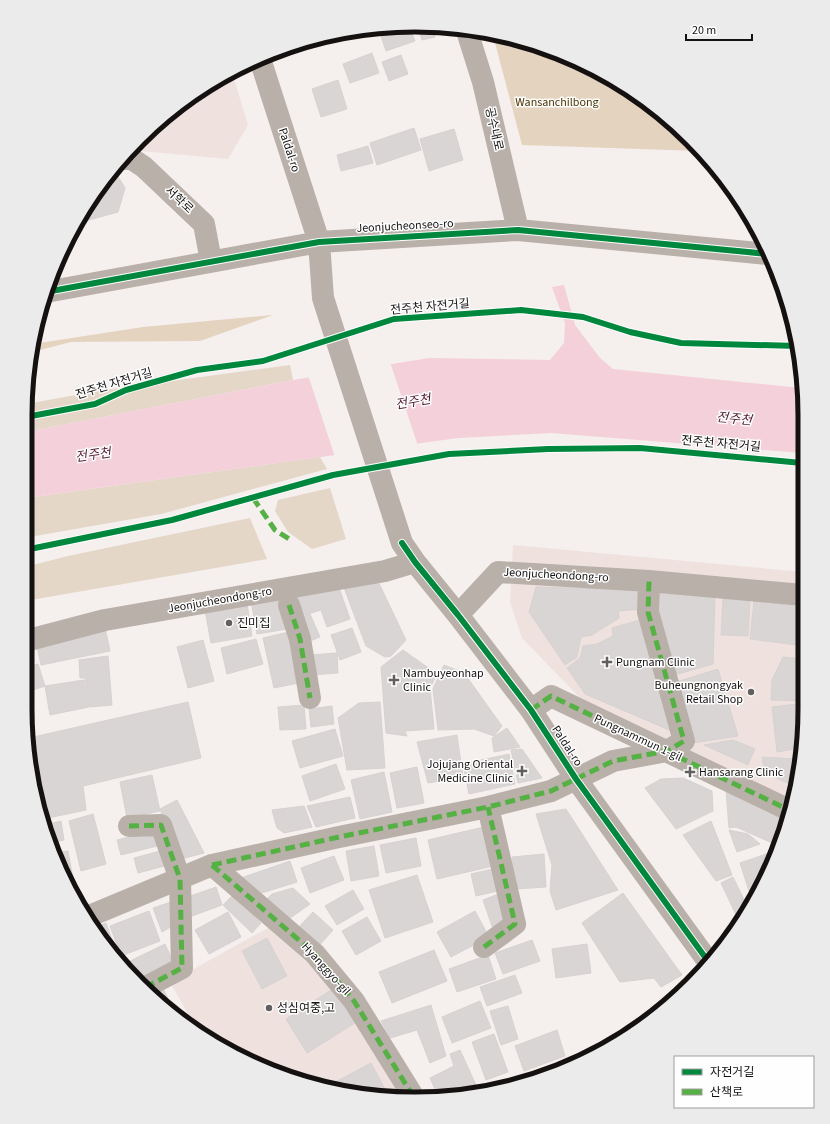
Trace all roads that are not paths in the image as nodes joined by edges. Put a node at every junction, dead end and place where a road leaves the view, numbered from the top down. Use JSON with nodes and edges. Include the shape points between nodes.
{"nodes":[{"id":1,"x":468,"y":36,"type":"edge"},
{"id":2,"x":262,"y":64,"type":"edge"},
{"id":3,"x":131,"y":158,"type":"edge"},
{"id":4,"x":518,"y":230,"type":"junction"},
{"id":5,"x":319,"y":242,"type":"junction"},
{"id":6,"x":762,"y":253,"type":"edge"},
{"id":7,"x":211,"y":261,"type":"junction"},
{"id":8,"x":52,"y":291,"type":"edge"},
{"id":9,"x":415,"y":562,"type":"junction"},
{"id":10,"x":649,"y":581,"type":"junction"},
{"id":11,"x":798,"y":595,"type":"edge"},
{"id":12,"x":289,"y":605,"type":"dead end"},
{"id":13,"x":458,"y":614,"type":"junction"},
{"id":14,"x":32,"y":639,"type":"edge"},
{"id":15,"x":310,"y":698,"type":"dead end"},
{"id":16,"x":531,"y":710,"type":"junction"},
{"id":17,"x":667,"y":751,"type":"junction"},
{"id":18,"x":576,"y":779,"type":"junction"},
{"id":19,"x":488,"y":807,"type":"junction"},
{"id":20,"x":785,"y":808,"type":"edge"},
{"id":21,"x":129,"y":826,"type":"dead end"},
{"id":22,"x":212,"y":865,"type":"junction"},
{"id":23,"x":180,"y":879,"type":"junction"},
{"id":24,"x":92,"y":915,"type":"edge"},
{"id":25,"x":484,"y":947,"type":"dead end"},
{"id":26,"x":706,"y":958,"type":"edge"},
{"id":27,"x":149,"y":985,"type":"edge"},
{"id":28,"x":409,"y":1092,"type":"edge"}],
"edges":[{"from":1,"to":4,"type":"street","name":"공수내로","via":[[483,82]]},
{"from":2,"to":5,"type":"street","name":"Paldal-ro"},
{"from":3,"to":7,"type":"street","name":"서학로","via":[[204,224]]},
{"from":4,"to":5,"type":"street","name":"Jeonjucheonseo-ro"},
{"from":4,"to":6,"type":"street","name":"Jeonjucheonseo-ro"},
{"from":5,"to":7,"type":"street","name":"Jeonjucheonseo-ro"},
{"from":5,"to":9,"type":"street","name":"Paldal-ro","via":[[323,298],[402,543]]},
{"from":7,"to":8,"type":"street","name":"Jeonjucheonseo-ro"},
{"from":9,"to":13,"type":"street","name":"Paldal-ro"},
{"from":9,"to":14,"type":"street","name":"Jeonjucheondong-ro","via":[[384,571],[105,620]]},
{"from":10,"to":11,"type":"street","name":"Jeonjucheondong-ro"},
{"from":10,"to":13,"type":"street","name":"Jeonjucheondong-ro","via":[[498,572]]},
{"from":10,"to":17,"type":"street","via":[[648,612],[684,741]]},
{"from":12,"to":15,"type":"street","name":"Jeonjucheondong-ro","via":[[300,639]]},
{"from":13,"to":16,"type":"street","name":"Paldal-ro"},
{"from":16,"to":17,"type":"street","name":"Pungnammun 1-gil","via":[[551,696]]},
{"from":16,"to":18,"type":"street","name":"Paldal-ro"},
{"from":17,"to":18,"type":"street","name":"Paldal-ro","via":[[614,761]]},
{"from":17,"to":20,"type":"street","name":"Pungnammun 1-gil"},
{"from":18,"to":19,"type":"street","via":[[550,791]]},
{"from":18,"to":26,"type":"street","name":"Paldal-ro"},
{"from":19,"to":22,"type":"street"},
{"from":19,"to":25,"type":"street","via":[[515,924]]},
{"from":21,"to":23,"type":"street","via":[[161,825]]},
{"from":22,"to":23,"type":"street"},
{"from":22,"to":28,"type":"street","name":"Hyanggyo-gil","via":[[315,954],[354,1001]]},
{"from":23,"to":24,"type":"street"},
{"from":23,"to":27,"type":"street","via":[[182,968]]}]}
